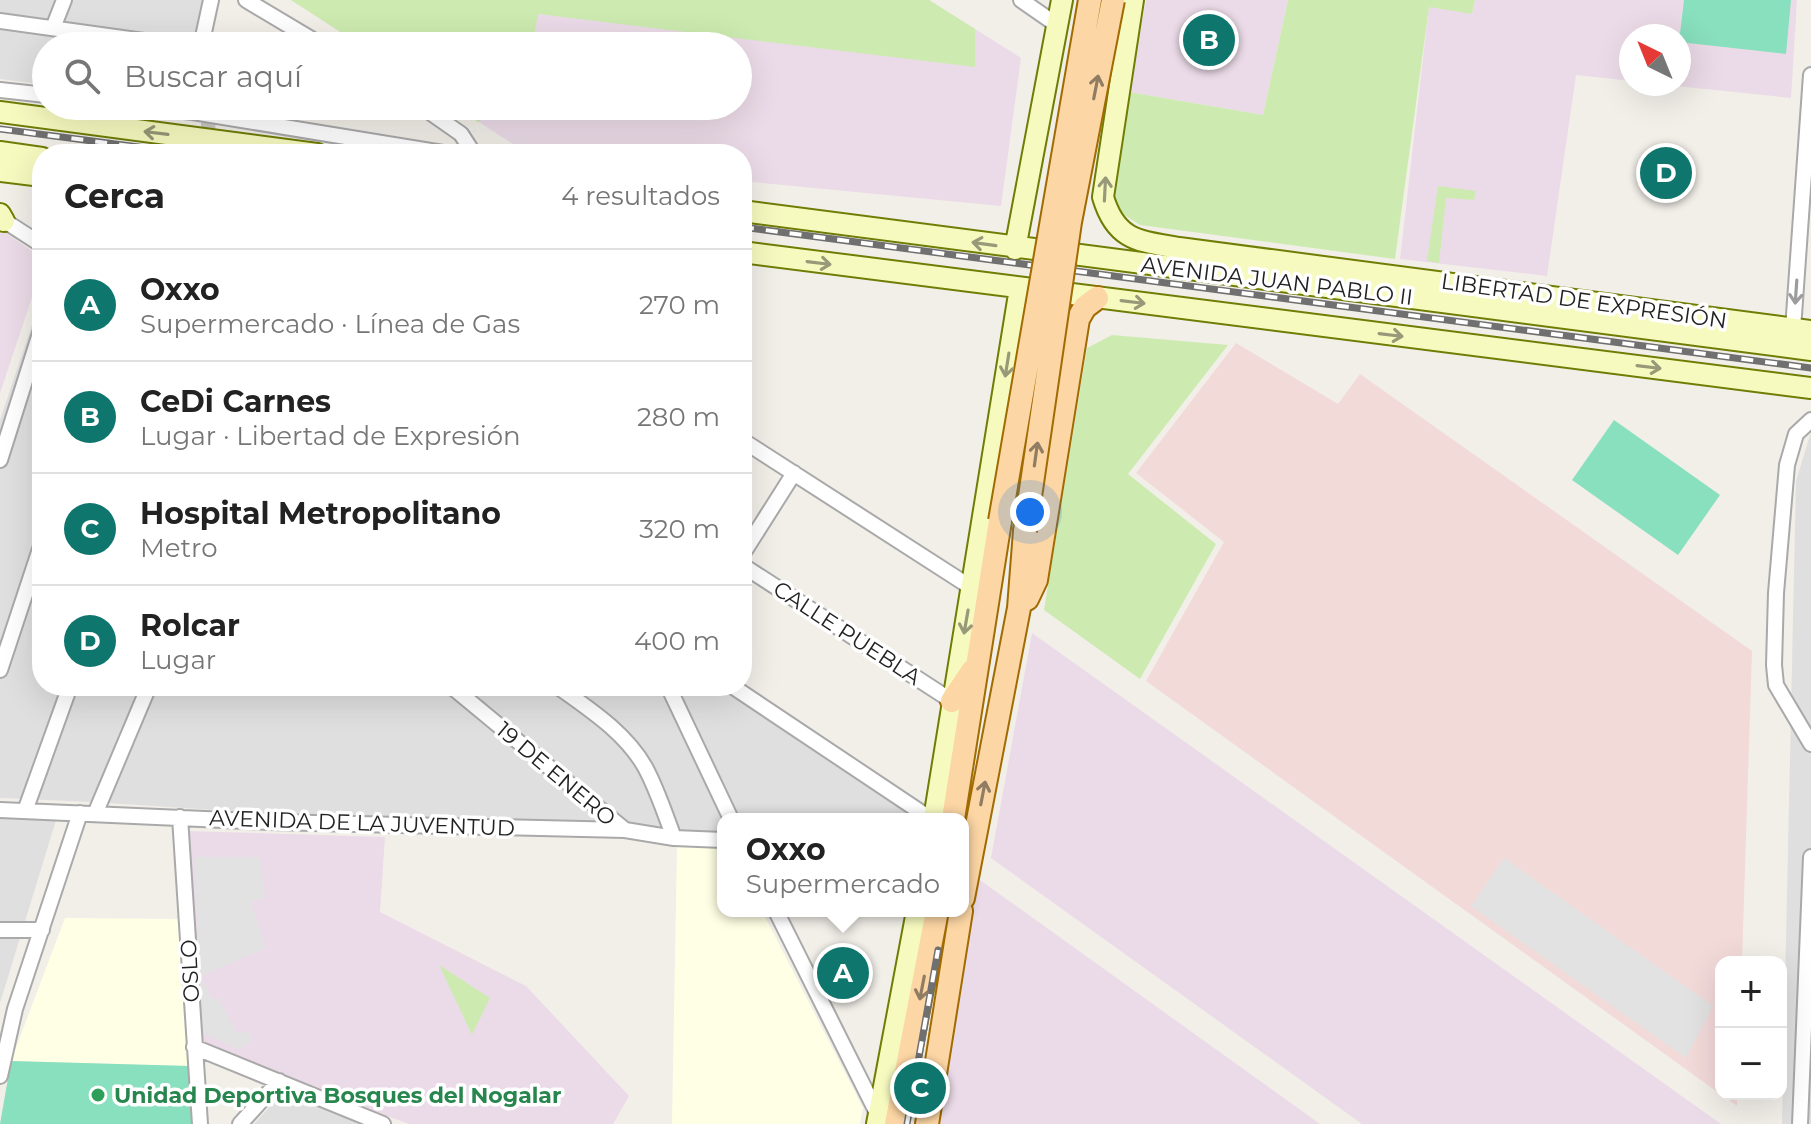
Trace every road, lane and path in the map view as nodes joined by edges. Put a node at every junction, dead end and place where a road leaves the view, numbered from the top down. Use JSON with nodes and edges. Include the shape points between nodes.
{"nodes":[{"id":1,"x":64,"y":0,"type":"edge"},
{"id":2,"x":211,"y":0,"type":"edge"},
{"id":3,"x":246,"y":0,"type":"edge"},
{"id":4,"x":1021,"y":0,"type":"edge"},
{"id":5,"x":1062,"y":0,"type":"edge"},
{"id":6,"x":1090,"y":0,"type":"edge"},
{"id":7,"x":1113,"y":0,"type":"edge"},
{"id":8,"x":1133,"y":0,"type":"edge"},
{"id":9,"x":0,"y":21,"type":"edge"},
{"id":10,"x":1057,"y":25,"type":"junction"},
{"id":11,"x":53,"y":28,"type":"junction"},
{"id":12,"x":81,"y":32,"type":"edge"},
{"id":13,"x":204,"y":32,"type":"edge"},
{"id":14,"x":300,"y":32,"type":"edge"},
{"id":15,"x":1811,"y":75,"type":"edge"},
{"id":16,"x":0,"y":90,"type":"edge"},
{"id":17,"x":32,"y":93,"type":"edge"},
{"id":18,"x":0,"y":112,"type":"edge"},
{"id":19,"x":32,"y":116,"type":"edge"},
{"id":20,"x":60,"y":120,"type":"edge"},
{"id":21,"x":238,"y":120,"type":"edge"},
{"id":22,"x":441,"y":120,"type":"edge"},
{"id":23,"x":242,"y":144,"type":"edge"},
{"id":24,"x":387,"y":144,"type":"edge"},
{"id":25,"x":465,"y":144,"type":"edge"},
{"id":26,"x":0,"y":152,"type":"edge"},
{"id":27,"x":32,"y":157,"type":"edge"},
{"id":28,"x":5,"y":176,"type":"edge"},
{"id":29,"x":32,"y":176,"type":"edge"},
{"id":30,"x":752,"y":212,"type":"edge"},
{"id":31,"x":1,"y":217,"type":"edge"},
{"id":32,"x":32,"y":238,"type":"edge"},
{"id":33,"x":1015,"y":249,"type":"junction"},
{"id":34,"x":752,"y":253,"type":"edge"},
{"id":35,"x":1460,"y":285,"type":"junction"},
{"id":36,"x":1020,"y":288,"type":"junction"},
{"id":37,"x":1351,"y":289,"type":"junction"},
{"id":38,"x":1537,"y":293,"type":"junction"},
{"id":39,"x":1097,"y":298,"type":"junction"},
{"id":40,"x":1014,"y":320,"type":"junction"},
{"id":41,"x":1802,"y":330,"type":"edge"},
{"id":42,"x":1659,"y":331,"type":"junction"},
{"id":43,"x":1075,"y":332,"type":"junction"},
{"id":44,"x":1811,"y":350,"type":"edge"},
{"id":45,"x":32,"y":359,"type":"edge"},
{"id":46,"x":1811,"y":388,"type":"edge"},
{"id":47,"x":1811,"y":420,"type":"edge"},
{"id":48,"x":752,"y":446,"type":"edge"},
{"id":49,"x":0,"y":460,"type":"edge"},
{"id":50,"x":794,"y":473,"type":"junction"},
{"id":51,"x":752,"y":539,"type":"edge"},
{"id":52,"x":752,"y":571,"type":"edge"},
{"id":53,"x":32,"y":573,"type":"edge"},
{"id":54,"x":972,"y":588,"type":"junction"},
{"id":55,"x":1019,"y":608,"type":"junction"},
{"id":56,"x":977,"y":664,"type":"junction"},
{"id":57,"x":0,"y":670,"type":"edge"},
{"id":58,"x":66,"y":696,"type":"edge"},
{"id":59,"x":145,"y":696,"type":"edge"},
{"id":60,"x":463,"y":696,"type":"edge"},
{"id":61,"x":570,"y":696,"type":"edge"},
{"id":62,"x":673,"y":696,"type":"edge"},
{"id":63,"x":747,"y":696,"type":"edge"},
{"id":64,"x":952,"y":701,"type":"junction"},
{"id":65,"x":1811,"y":744,"type":"edge"},
{"id":66,"x":0,"y":810,"type":"edge"},
{"id":67,"x":25,"y":811,"type":"junction"},
{"id":68,"x":80,"y":813,"type":"junction"},
{"id":69,"x":728,"y":813,"type":"edge"},
{"id":70,"x":923,"y":813,"type":"edge"},
{"id":71,"x":933,"y":813,"type":"edge"},
{"id":72,"x":954,"y":813,"type":"edge"},
{"id":73,"x":95,"y":814,"type":"junction"},
{"id":74,"x":180,"y":817,"type":"junction"},
{"id":75,"x":625,"y":830,"type":"junction"},
{"id":76,"x":674,"y":838,"type":"junction"},
{"id":77,"x":717,"y":840,"type":"edge"},
{"id":78,"x":1811,"y":857,"type":"edge"},
{"id":79,"x":969,"y":867,"type":"edge"},
{"id":80,"x":779,"y":917,"type":"edge"},
{"id":81,"x":916,"y":917,"type":"edge"},
{"id":82,"x":935,"y":917,"type":"edge"},
{"id":83,"x":960,"y":917,"type":"edge"},
{"id":84,"x":0,"y":930,"type":"edge"},
{"id":85,"x":42,"y":930,"type":"junction"},
{"id":86,"x":8,"y":1009,"type":"edge"},
{"id":87,"x":194,"y":1047,"type":"junction"},
{"id":88,"x":1807,"y":1056,"type":"edge"},
{"id":89,"x":0,"y":1076,"type":"edge"},
{"id":90,"x":279,"y":1081,"type":"junction"},
{"id":91,"x":363,"y":1120,"type":"edge"},
{"id":92,"x":884,"y":1121,"type":"edge"},
{"id":93,"x":200,"y":1124,"type":"edge"},
{"id":94,"x":240,"y":1124,"type":"edge"},
{"id":95,"x":383,"y":1124,"type":"edge"},
{"id":96,"x":927,"y":1124,"type":"edge"},
{"id":97,"x":1800,"y":1124,"type":"edge"}],
"edges":[{"from":1,"to":11,"type":"street"},
{"from":2,"to":13,"type":"street"},
{"from":3,"to":14,"type":"street"},
{"from":4,"to":10,"type":"street"},
{"from":5,"to":10,"type":"main road"},
{"from":6,"to":56,"type":"main road","bridge":true},
{"from":55,"to":7,"type":"main road","one_way":true,"bridge":true,"via":[[1025,531],[1070,222]]},
{"from":35,"to":8,"type":"main road","name":"LIBERTAD DE EXPRESIÓN","one_way":true,"via":[[1168,246],[1121,231],[1103,197]]},
{"from":9,"to":11,"type":"street"},
{"from":10,"to":33,"type":"main road"},
{"from":11,"to":12,"type":"street"},
{"from":15,"to":41,"type":"street","one_way":true},
{"from":16,"to":17,"type":"street"},
{"from":19,"to":18,"type":"main road","one_way":true},
{"from":23,"to":20,"type":"main road","one_way":true},
{"from":21,"to":24,"type":"street"},
{"from":22,"to":25,"type":"street","via":[[461,134]]},
{"from":26,"to":27,"type":"main road"},
{"from":28,"to":29,"type":"main road"},
{"from":33,"to":30,"type":"main road","name":"AVENIDA JUAN PABLO II","one_way":true},
{"from":31,"to":32,"type":"street"},
{"from":33,"to":37,"type":"main road","name":"AVENIDA JUAN PABLO II"},
{"from":34,"to":36,"type":"main road","name":"AVENIDA JUAN PABLO II","one_way":true},
{"from":35,"to":37,"type":"main road"},
{"from":35,"to":38,"type":"main road","name":"LIBERTAD DE EXPRESIÓN"},
{"from":36,"to":39,"type":"main road","name":"AVENIDA JUAN PABLO II"},
{"from":36,"to":40,"type":"main road"},
{"from":37,"to":42,"type":"main road","name":"AVENIDA JUAN PABLO II"},
{"from":38,"to":41,"type":"main road","name":"LIBERTAD DE EXPRESIÓN"},
{"from":38,"to":42,"type":"main road","via":[[1548,302]]},
{"from":39,"to":43,"type":"main road","via":[[1081,311]]},
{"from":39,"to":46,"type":"main road","name":"AVENIDA JUAN PABLO II","one_way":true},
{"from":40,"to":43,"type":"main road","via":[[1047,311]]},
{"from":40,"to":54,"type":"main road","one_way":true},
{"from":42,"to":44,"type":"main road","name":"AVENIDA JUAN PABLO II"},
{"from":43,"to":55,"type":"main road","via":[[1036,580]]},
{"from":45,"to":49,"type":"street"},
{"from":47,"to":65,"type":"street","via":[[1796,434],[1787,465],[1774,665],[1776,685]]},
{"from":48,"to":50,"type":"street"},
{"from":50,"to":51,"type":"street"},
{"from":50,"to":54,"type":"street"},
{"from":52,"to":64,"type":"street","name":"CALLE PUEBLA"},
{"from":53,"to":57,"type":"street"},
{"from":54,"to":64,"type":"main road","one_way":true},
{"from":79,"to":55,"type":"main road","one_way":true},
{"from":56,"to":64,"type":"main road"},
{"from":56,"to":72,"type":"main road"},
{"from":58,"to":67,"type":"street"},
{"from":59,"to":73,"type":"street"},
{"from":60,"to":75,"type":"street","name":"19 DE ENERO"},
{"from":61,"to":76,"type":"street","via":[[632,749]]},
{"from":62,"to":69,"type":"street"},
{"from":63,"to":70,"type":"street"},
{"from":64,"to":71,"type":"main road"},
{"from":66,"to":67,"type":"street","name":"AVENIDA DE LA JUVENTUD"},
{"from":67,"to":68,"type":"street","name":"AVENIDA DE LA JUVENTUD"},
{"from":68,"to":73,"type":"street","name":"AVENIDA DE LA JUVENTUD"},
{"from":68,"to":85,"type":"street"},
{"from":73,"to":74,"type":"street","name":"AVENIDA DE LA JUVENTUD"},
{"from":74,"to":75,"type":"street","name":"AVENIDA DE LA JUVENTUD"},
{"from":74,"to":87,"type":"street","name":"OSLO"},
{"from":75,"to":76,"type":"street","name":"AVENIDA DE LA JUVENTUD"},
{"from":76,"to":77,"type":"street","name":"AVENIDA DE LA JUVENTUD"},
{"from":78,"to":88,"type":"street"},
{"from":80,"to":92,"type":"street"},
{"from":81,"to":92,"type":"main road"},
{"from":82,"to":92,"type":"main road","one_way":true},
{"from":83,"to":96,"type":"main road"},
{"from":84,"to":85,"type":"street"},
{"from":85,"to":86,"type":"street"},
{"from":86,"to":89,"type":"street"},
{"from":87,"to":90,"type":"street"},
{"from":87,"to":93,"type":"street","name":"OSLO"},
{"from":88,"to":97,"type":"street"},
{"from":90,"to":91,"type":"street"},
{"from":90,"to":94,"type":"street"},
{"from":91,"to":95,"type":"street"}]}
